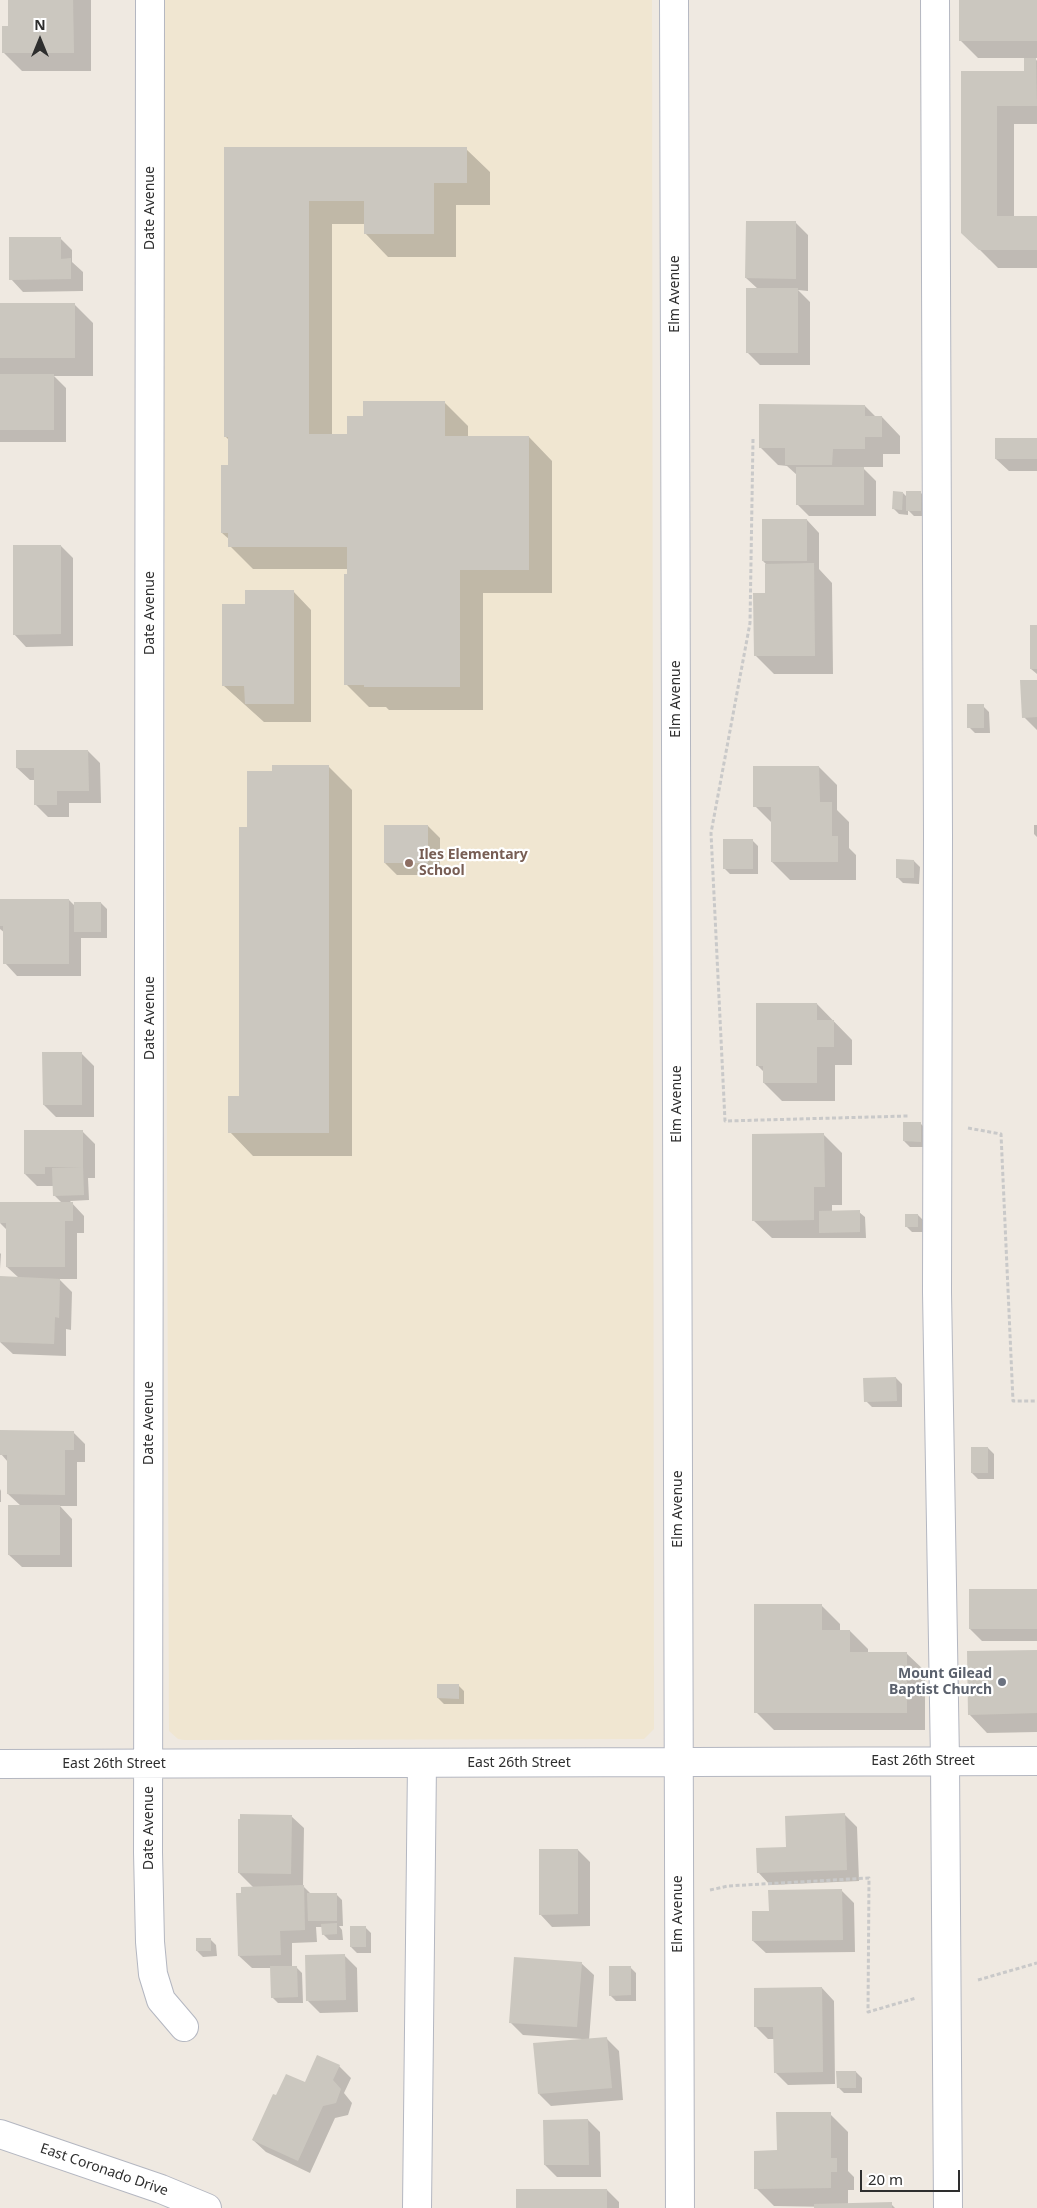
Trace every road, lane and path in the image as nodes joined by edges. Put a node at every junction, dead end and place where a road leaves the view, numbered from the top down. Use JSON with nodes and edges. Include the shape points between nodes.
{"nodes":[{"id":1,"x":150,"y":0,"type":"edge"},
{"id":2,"x":674,"y":0,"type":"edge"},
{"id":3,"x":935,"y":0,"type":"edge"},
{"id":4,"x":754,"y":439,"type":"dead end"},
{"id":5,"x":911,"y":1116,"type":"dead end"},
{"id":6,"x":965,"y":1127,"type":"dead end"},
{"id":7,"x":1037,"y":1401,"type":"edge"},
{"id":8,"x":945,"y":1760,"type":"junction"},
{"id":9,"x":1037,"y":1761,"type":"edge"},
{"id":10,"x":678,"y":1762,"type":"junction"},
{"id":11,"x":422,"y":1763,"type":"junction"},
{"id":12,"x":0,"y":1764,"type":"edge"},
{"id":13,"x":149,"y":1764,"type":"junction"},
{"id":14,"x":678,"y":1898,"type":"junction"},
{"id":15,"x":1037,"y":1963,"type":"edge"},
{"id":16,"x":971,"y":1982,"type":"dead end"},
{"id":17,"x":924,"y":1996,"type":"dead end"},
{"id":18,"x":184,"y":2028,"type":"dead end"},
{"id":19,"x":0,"y":2134,"type":"edge"},
{"id":20,"x":208,"y":2208,"type":"edge"},
{"id":21,"x":417,"y":2208,"type":"edge"},
{"id":22,"x":680,"y":2208,"type":"edge"},
{"id":23,"x":948,"y":2208,"type":"edge"}],
"edges":[{"from":1,"to":13,"type":"street","name":"Date Avenue"},
{"from":2,"to":10,"type":"street","name":"Elm Avenue"},
{"from":3,"to":8,"type":"street","via":[[937,1292]]},
{"from":4,"to":5,"type":"path","via":[[750,623],[711,832],[725,1121]]},
{"from":6,"to":7,"type":"path","via":[[1001,1134],[1013,1401]]},
{"from":8,"to":9,"type":"street","name":"East 26th Street"},
{"from":8,"to":10,"type":"street","name":"East 26th Street"},
{"from":8,"to":23,"type":"street"},
{"from":10,"to":11,"type":"street","name":"East 26th Street"},
{"from":10,"to":14,"type":"street","name":"Elm Avenue"},
{"from":11,"to":13,"type":"street","name":"East 26th Street"},
{"from":11,"to":21,"type":"street"},
{"from":12,"to":13,"type":"street","name":"East 26th Street"},
{"from":13,"to":18,"type":"street","name":"Date Avenue","via":[[148,1861],[154,1974],[161,2000]]},
{"from":14,"to":17,"type":"path","via":[[728,1886],[870,1878],[868,2012]]},
{"from":14,"to":22,"type":"street","name":"Elm Avenue"},
{"from":15,"to":16,"type":"path"},
{"from":19,"to":20,"type":"street","name":"East Coronado Drive"}]}
